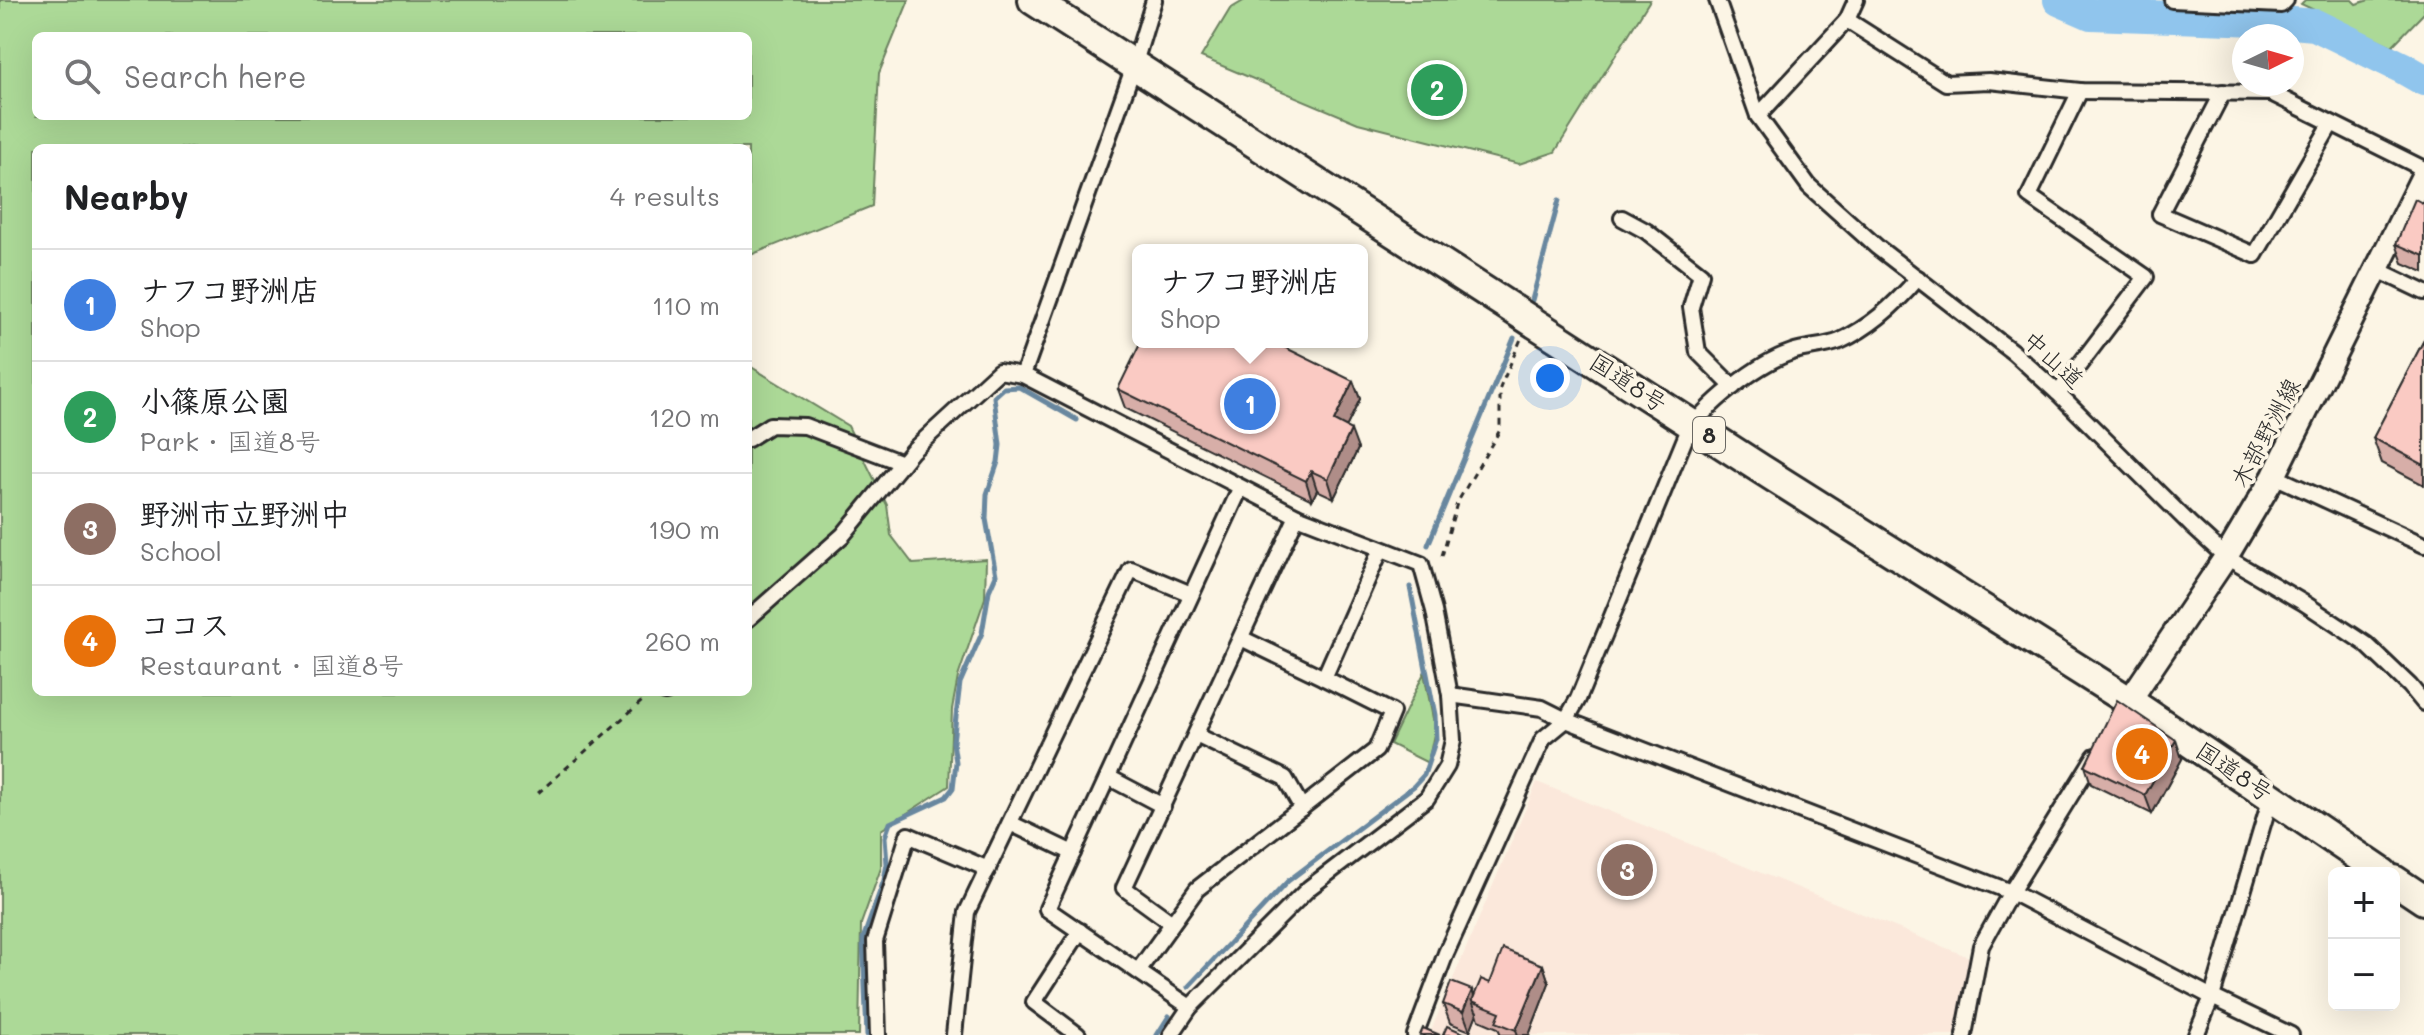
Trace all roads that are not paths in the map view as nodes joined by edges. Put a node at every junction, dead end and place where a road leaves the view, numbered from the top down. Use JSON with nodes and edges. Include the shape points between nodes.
{"nodes":[{"id":1,"x":1033,"y":0,"type":"edge"},
{"id":2,"x":1154,"y":0,"type":"edge"},
{"id":3,"x":1717,"y":0,"type":"edge"},
{"id":4,"x":1856,"y":0,"type":"edge"},
{"id":5,"x":2172,"y":0,"type":"edge"},
{"id":6,"x":2179,"y":0,"type":"edge"},
{"id":7,"x":2286,"y":0,"type":"edge"},
{"id":8,"x":1847,"y":20,"type":"junction"},
{"id":9,"x":1134,"y":66,"type":"junction"},
{"id":10,"x":2080,"y":91,"type":"junction"},
{"id":11,"x":2223,"y":92,"type":"junction"},
{"id":12,"x":1758,"y":116,"type":"junction"},
{"id":13,"x":2331,"y":124,"type":"junction"},
{"id":14,"x":2424,"y":172,"type":"edge"},
{"id":15,"x":1622,"y":218,"type":"dead end"},
{"id":16,"x":2378,"y":270,"type":"junction"},
{"id":17,"x":1918,"y":278,"type":"junction"},
{"id":18,"x":2424,"y":292,"type":"edge"},
{"id":19,"x":1023,"y":375,"type":"junction"},
{"id":20,"x":1733,"y":387,"type":"junction"},
{"id":21,"x":2058,"y":393,"type":"junction"},
{"id":22,"x":1692,"y":424,"type":"junction"},
{"id":23,"x":752,"y":436,"type":"edge"},
{"id":24,"x":902,"y":463,"type":"junction"},
{"id":25,"x":2274,"y":476,"type":"junction"},
{"id":26,"x":1240,"y":489,"type":"junction"},
{"id":27,"x":1297,"y":516,"type":"junction"},
{"id":28,"x":2424,"y":545,"type":"edge"},
{"id":29,"x":1381,"y":549,"type":"junction"},
{"id":30,"x":2226,"y":557,"type":"junction"},
{"id":31,"x":1191,"y":594,"type":"junction"},
{"id":32,"x":752,"y":615,"type":"edge"},
{"id":33,"x":1241,"y":638,"type":"junction"},
{"id":34,"x":1324,"y":678,"type":"junction"},
{"id":35,"x":1450,"y":695,"type":"junction"},
{"id":36,"x":2424,"y":703,"type":"edge"},
{"id":37,"x":2126,"y":706,"type":"junction"},
{"id":38,"x":1566,"y":720,"type":"junction"},
{"id":39,"x":1196,"y":735,"type":"junction"},
{"id":40,"x":2101,"y":746,"type":"edge"},
{"id":41,"x":1108,"y":777,"type":"junction"},
{"id":42,"x":2271,"y":797,"type":"junction"},
{"id":43,"x":1163,"y":806,"type":"junction"},
{"id":44,"x":1302,"y":808,"type":"junction"},
{"id":45,"x":1010,"y":823,"type":"junction"},
{"id":46,"x":1073,"y":853,"type":"junction"},
{"id":47,"x":2374,"y":867,"type":"edge"},
{"id":48,"x":988,"y":869,"type":"junction"},
{"id":49,"x":2400,"y":884,"type":"edge"},
{"id":50,"x":2011,"y":892,"type":"junction"},
{"id":51,"x":2424,"y":900,"type":"edge"},
{"id":52,"x":1172,"y":923,"type":"junction"},
{"id":53,"x":1080,"y":931,"type":"junction"},
{"id":54,"x":1138,"y":971,"type":"junction"},
{"id":55,"x":2212,"y":997,"type":"junction"},
{"id":56,"x":1190,"y":1007,"type":"junction"},
{"id":57,"x":878,"y":1035,"type":"edge"},
{"id":58,"x":954,"y":1035,"type":"edge"},
{"id":59,"x":1078,"y":1035,"type":"edge"},
{"id":60,"x":1171,"y":1035,"type":"edge"},
{"id":61,"x":1415,"y":1035,"type":"edge"},
{"id":62,"x":1964,"y":1035,"type":"edge"},
{"id":63,"x":2196,"y":1035,"type":"edge"},
{"id":64,"x":2291,"y":1035,"type":"edge"}],
"edges":[{"from":1,"to":9,"type":"highway","name":"国道8号","number":"8"},
{"from":2,"to":9,"type":"street"},
{"from":3,"to":12,"type":"street","name":"中山道"},
{"from":4,"to":8,"type":"street"},
{"from":5,"to":6,"type":"street"},
{"from":6,"to":7,"type":"street","via":[[2281,5]]},
{"from":8,"to":10,"type":"street","via":[[1946,83],[1989,81]]},
{"from":8,"to":12,"type":"street"},
{"from":9,"to":19,"type":"street"},
{"from":9,"to":22,"type":"highway","name":"国道8号","number":"8"},
{"from":10,"to":11,"type":"street"},
{"from":10,"to":21,"type":"street","via":[[2029,196],[2146,277]]},
{"from":11,"to":13,"type":"street","via":[[2271,93]]},
{"from":11,"to":13,"type":"street","via":[[2160,214],[2255,255]]},
{"from":12,"to":17,"type":"street","name":"中山道","via":[[1809,186]]},
{"from":13,"to":14,"type":"street"},
{"from":14,"to":16,"type":"main road","name":"木部野洲線"},
{"from":15,"to":20,"type":"street","via":[[1701,274],[1691,307],[1698,352]]},
{"from":16,"to":18,"type":"street"},
{"from":16,"to":25,"type":"main road","name":"木部野洲線"},
{"from":17,"to":20,"type":"street","via":[[1897,302],[1839,342],[1769,361]]},
{"from":17,"to":21,"type":"street","name":"中山道"},
{"from":19,"to":24,"type":"street","via":[[999,371]]},
{"from":19,"to":26,"type":"street"},
{"from":20,"to":22,"type":"street"},
{"from":21,"to":30,"type":"street","name":"中山道"},
{"from":22,"to":37,"type":"highway","name":"国道8号","number":"8"},
{"from":22,"to":38,"type":"street"},
{"from":23,"to":24,"type":"street","via":[[770,425],[805,426]]},
{"from":24,"to":32,"type":"street","via":[[843,535]]},
{"from":25,"to":28,"type":"street"},
{"from":25,"to":30,"type":"main road","name":"木部野洲線"},
{"from":26,"to":27,"type":"street"},
{"from":26,"to":31,"type":"street"},
{"from":27,"to":29,"type":"street"},
{"from":27,"to":33,"type":"street"},
{"from":29,"to":34,"type":"street"},
{"from":29,"to":35,"type":"street","via":[[1421,564]]},
{"from":30,"to":36,"type":"street","name":"中山道","via":[[2366,644]]},
{"from":30,"to":37,"type":"main road","name":"木部野洲線"},
{"from":31,"to":41,"type":"street"},
{"from":31,"to":45,"type":"street","via":[[1131,569]]},
{"from":33,"to":34,"type":"street"},
{"from":33,"to":39,"type":"street"},
{"from":34,"to":44,"type":"street","via":[[1392,712],[1376,750]]},
{"from":35,"to":38,"type":"street","via":[[1542,708]]},
{"from":35,"to":56,"type":"street","via":[[1453,740],[1447,766],[1427,798],[1309,888]]},
{"from":37,"to":42,"type":"highway","name":"国道8号","number":"8"},
{"from":38,"to":50,"type":"street"},
{"from":38,"to":61,"type":"street","via":[[1543,739],[1457,927]]},
{"from":39,"to":43,"type":"street"},
{"from":39,"to":44,"type":"street","via":[[1285,778]]},
{"from":40,"to":50,"type":"street"},
{"from":41,"to":43,"type":"street"},
{"from":41,"to":46,"type":"street"},
{"from":42,"to":47,"type":"highway","name":"国道8号","number":"8"},
{"from":42,"to":55,"type":"street"},
{"from":43,"to":52,"type":"street","via":[[1124,888]]},
{"from":44,"to":52,"type":"street","via":[[1197,889]]},
{"from":45,"to":46,"type":"street"},
{"from":45,"to":48,"type":"street"},
{"from":46,"to":53,"type":"street","via":[[1047,909]]},
{"from":48,"to":57,"type":"street","via":[[908,835],[875,941]]},
{"from":48,"to":58,"type":"street","via":[[967,912]]},
{"from":49,"to":51,"type":"highway"},
{"from":50,"to":55,"type":"street"},
{"from":50,"to":62,"type":"street","via":[[1981,946]]},
{"from":52,"to":54,"type":"street"},
{"from":53,"to":54,"type":"street"},
{"from":53,"to":59,"type":"street","via":[[1034,1002]]},
{"from":54,"to":56,"type":"street"},
{"from":55,"to":63,"type":"street"},
{"from":55,"to":64,"type":"street"},
{"from":56,"to":60,"type":"street"}]}
